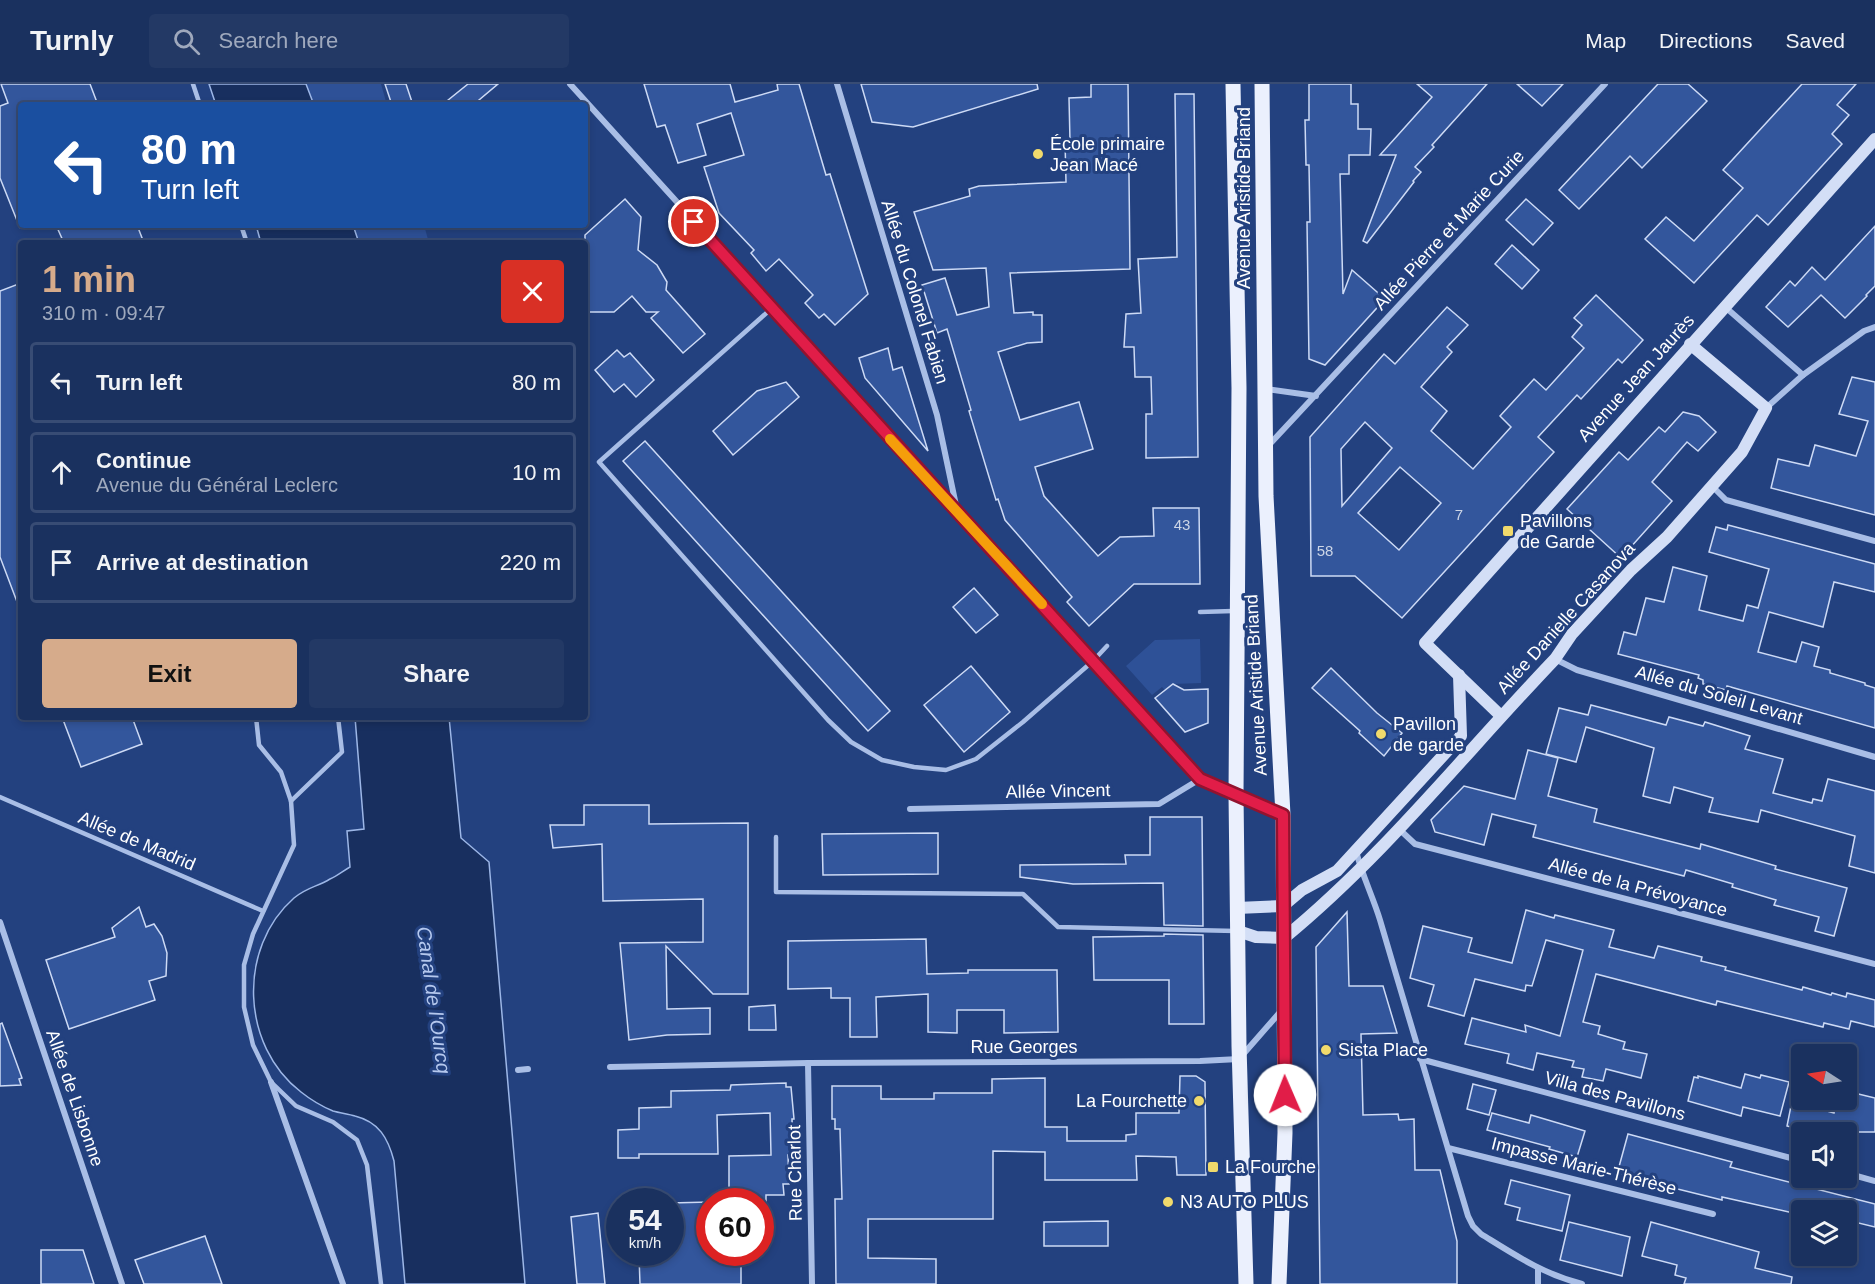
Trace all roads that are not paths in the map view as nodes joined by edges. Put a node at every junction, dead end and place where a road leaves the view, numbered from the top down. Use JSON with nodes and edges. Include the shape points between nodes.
{"nodes":[{"id":1,"x":193,"y":84,"type":"edge"},
{"id":2,"x":570,"y":84,"type":"edge"},
{"id":3,"x":837,"y":84,"type":"edge"},
{"id":4,"x":1233,"y":84,"type":"edge"},
{"id":5,"x":1262,"y":84,"type":"edge"},
{"id":6,"x":1605,"y":84,"type":"edge"},
{"id":7,"x":199,"y":102,"type":"edge"},
{"id":8,"x":586,"y":102,"type":"edge"},
{"id":9,"x":588,"y":104,"type":"edge"},
{"id":10,"x":1875,"y":139,"type":"edge"},
{"id":11,"x":1724,"y":306,"type":"junction"},
{"id":12,"x":772,"y":308,"type":"junction"},
{"id":13,"x":1875,"y":327,"type":"edge"},
{"id":14,"x":1690,"y":344,"type":"junction"},
{"id":15,"x":1803,"y":375,"type":"junction"},
{"id":16,"x":1265,"y":388,"type":"junction"},
{"id":17,"x":1316,"y":396,"type":"junction"},
{"id":18,"x":1766,"y":408,"type":"junction"},
{"id":19,"x":1265,"y":448,"type":"junction"},
{"id":20,"x":1712,"y":486,"type":"junction"},
{"id":21,"x":957,"y":511,"type":"junction"},
{"id":22,"x":1875,"y":541,"type":"edge"},
{"id":23,"x":1237,"y":611,"type":"junction"},
{"id":24,"x":1200,"y":612,"type":"dead end"},
{"id":25,"x":1107,"y":646,"type":"dead end"},
{"id":26,"x":1555,"y":659,"type":"junction"},
{"id":27,"x":1093,"y":661,"type":"junction"},
{"id":28,"x":1459,"y":675,"type":"junction"},
{"id":29,"x":1501,"y":716,"type":"junction"},
{"id":30,"x":256,"y":720,"type":"edge"},
{"id":31,"x":338,"y":720,"type":"edge"},
{"id":32,"x":1875,"y":757,"type":"edge"},
{"id":33,"x":1200,"y":779,"type":"junction"},
{"id":34,"x":1236,"y":794,"type":"junction"},
{"id":35,"x":0,"y":797,"type":"edge"},
{"id":36,"x":291,"y":801,"type":"junction"},
{"id":37,"x":910,"y":809,"type":"dead end"},
{"id":38,"x":1283,"y":815,"type":"junction"},
{"id":39,"x":1399,"y":829,"type":"junction"},
{"id":40,"x":776,"y":837,"type":"dead end"},
{"id":41,"x":1356,"y":851,"type":"junction"},
{"id":42,"x":1360,"y":870,"type":"junction"},
{"id":43,"x":1283,"y":906,"type":"junction"},
{"id":44,"x":1237,"y":908,"type":"junction"},
{"id":45,"x":263,"y":910,"type":"junction"},
{"id":46,"x":0,"y":922,"type":"edge"},
{"id":47,"x":1238,"y":931,"type":"junction"},
{"id":48,"x":1284,"y":938,"type":"junction"},
{"id":49,"x":1875,"y":964,"type":"edge"},
{"id":50,"x":1283,"y":1009,"type":"junction"},
{"id":51,"x":1239,"y":1059,"type":"junction"},
{"id":52,"x":1420,"y":1059,"type":"junction"},
{"id":53,"x":808,"y":1062,"type":"junction"},
{"id":54,"x":610,"y":1067,"type":"dead end"},
{"id":55,"x":518,"y":1070,"type":"dead end"},
{"id":56,"x":528,"y":1070,"type":"dead end"},
{"id":57,"x":271,"y":1082,"type":"junction"},
{"id":58,"x":1448,"y":1148,"type":"junction"},
{"id":59,"x":1791,"y":1158,"type":"edge"},
{"id":60,"x":1857,"y":1176,"type":"edge"},
{"id":61,"x":1875,"y":1181,"type":"edge"},
{"id":62,"x":1713,"y":1214,"type":"dead end"},
{"id":63,"x":1538,"y":1269,"type":"junction"},
{"id":64,"x":122,"y":1284,"type":"edge"},
{"id":65,"x":343,"y":1284,"type":"edge"},
{"id":66,"x":381,"y":1284,"type":"edge"},
{"id":67,"x":812,"y":1284,"type":"edge"},
{"id":68,"x":1246,"y":1284,"type":"edge"},
{"id":69,"x":1279,"y":1284,"type":"edge"},
{"id":70,"x":1538,"y":1284,"type":"edge"},
{"id":71,"x":1582,"y":1284,"type":"edge"}],
"edges":[{"from":1,"to":7,"type":"lane"},
{"from":2,"to":8,"type":"street"},
{"from":3,"to":21,"type":"street","name":"Allée du Colonel Fabien","via":[[937,415]]},
{"from":4,"to":23,"type":"main road","name":"Avenue Aristide Briand","via":[[1239,388]]},
{"from":5,"to":16,"type":"main road","name":"Avenue Aristide Briand"},
{"from":6,"to":17,"type":"street","name":"Allée Pierre et Marie Curie"},
{"from":9,"to":12,"type":"street"},
{"from":10,"to":11,"type":"main road","name":"Avenue Jean Jaurès"},
{"from":11,"to":14,"type":"main road","name":"Avenue Jean Jaurès"},
{"from":11,"to":15,"type":"street"},
{"from":12,"to":21,"type":"street"},
{"from":12,"to":27,"type":"lane","via":[[600,462],[828,720],[852,742],[882,760],[946,770],[976,759]]},
{"from":13,"to":15,"type":"street","name":"Allée Danielle Casanova"},
{"from":14,"to":18,"type":"main road"},
{"from":14,"to":28,"type":"main road","name":"Avenue Jean Jaurès","via":[[1425,643]]},
{"from":15,"to":18,"type":"street","name":"Allée Danielle Casanova"},
{"from":16,"to":17,"type":"street"},
{"from":16,"to":19,"type":"main road","name":"Avenue Aristide Briand"},
{"from":17,"to":19,"type":"street","name":"Allée Pierre et Marie Curie"},
{"from":18,"to":20,"type":"main road","name":"Allée Danielle Casanova","via":[[1742,452]]},
{"from":19,"to":38,"type":"main road","name":"Avenue Aristide Briand"},
{"from":20,"to":22,"type":"street","via":[[1726,500]]},
{"from":20,"to":26,"type":"main road","name":"Allée Danielle Casanova","via":[[1572,634]]},
{"from":21,"to":27,"type":"street"},
{"from":23,"to":24,"type":"lane"},
{"from":23,"to":34,"type":"main road","name":"Avenue Aristide Briand"},
{"from":25,"to":27,"type":"lane"},
{"from":26,"to":29,"type":"main road","name":"Allée Danielle Casanova"},
{"from":26,"to":32,"type":"street","name":"Allée du Soleil Levant","via":[[1577,669]]},
{"from":27,"to":33,"type":"street"},
{"from":28,"to":29,"type":"main road"},
{"from":28,"to":41,"type":"main road","via":[[1461,736]]},
{"from":29,"to":39,"type":"main road","name":"Allée Danielle Casanova"},
{"from":30,"to":36,"type":"lane","via":[[260,745],[281,772]]},
{"from":31,"to":36,"type":"lane","via":[[342,752]]},
{"from":33,"to":34,"type":"street"},
{"from":33,"to":37,"type":"street","name":"Allée Vincent","via":[[1159,804]]},
{"from":34,"to":38,"type":"main road"},
{"from":34,"to":44,"type":"main road","name":"Avenue Aristide Briand"},
{"from":35,"to":45,"type":"lane","name":"Allée de Madrid"},
{"from":36,"to":45,"type":"lane","via":[[294,845]]},
{"from":38,"to":43,"type":"main road","name":"Avenue Aristide Briand"},
{"from":39,"to":42,"type":"main road","name":"Allée Danielle Casanova"},
{"from":39,"to":49,"type":"street","name":"Allée de la Prévoyance","via":[[1414,844]]},
{"from":40,"to":47,"type":"lane","via":[[776,892],[1023,894],[1058,927]]},
{"from":41,"to":42,"type":"street"},
{"from":41,"to":43,"type":"main road","via":[[1337,871],[1302,890]]},
{"from":42,"to":48,"type":"main road","name":"Allée Danielle Casanova"},
{"from":42,"to":52,"type":"street","via":[[1373,896]]},
{"from":43,"to":44,"type":"main road"},
{"from":43,"to":48,"type":"main road","name":"Avenue Aristide Briand"},
{"from":44,"to":47,"type":"main road","name":"Avenue Aristide Briand"},
{"from":45,"to":57,"type":"lane","via":[[244,965],[244,1007],[254,1045]]},
{"from":46,"to":64,"type":"street","name":"Allée de Lisbonne"},
{"from":47,"to":48,"type":"main road","via":[[1256,937]]},
{"from":47,"to":51,"type":"main road","name":"Avenue Aristide Briand"},
{"from":48,"to":50,"type":"main road","name":"Avenue Aristide Briand"},
{"from":50,"to":51,"type":"street"},
{"from":50,"to":69,"type":"main road","name":"Avenue Aristide Briand","via":[[1285,1133]]},
{"from":51,"to":53,"type":"street","name":"Rue Georges"},
{"from":51,"to":68,"type":"main road","name":"Avenue Aristide Briand"},
{"from":52,"to":58,"type":"street"},
{"from":52,"to":59,"type":"street","name":"Villa des Pavillons"},
{"from":53,"to":54,"type":"street","name":"Rue Georges"},
{"from":53,"to":67,"type":"street","name":"Rue Charlot"},
{"from":55,"to":56,"type":"street"},
{"from":57,"to":65,"type":"street"},
{"from":57,"to":66,"type":"lane","via":[[296,1106],[333,1122],[357,1140],[367,1165]]},
{"from":58,"to":62,"type":"street","name":"Impasse Marie-Thérèse"},
{"from":58,"to":63,"type":"street","via":[[1473,1226]]},
{"from":60,"to":61,"type":"street"},
{"from":63,"to":70,"type":"street"},
{"from":63,"to":71,"type":"street"}]}
